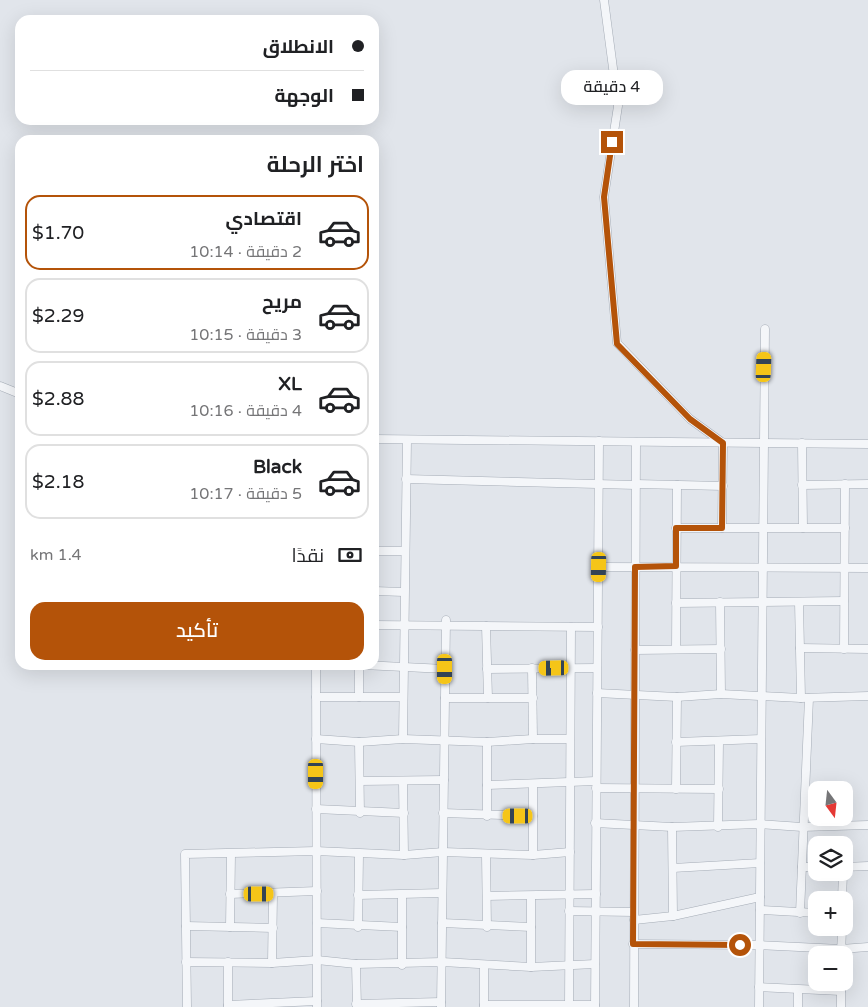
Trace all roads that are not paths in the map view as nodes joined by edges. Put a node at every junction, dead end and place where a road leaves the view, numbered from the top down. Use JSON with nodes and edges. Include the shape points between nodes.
{"nodes":[{"id":1,"x":604,"y":0,"type":"edge"},
{"id":2,"x":765,"y":329,"type":"dead end"},
{"id":3,"x":0,"y":386,"type":"edge"},
{"id":4,"x":15,"y":392,"type":"edge"},
{"id":5,"x":379,"y":439,"type":"edge"},
{"id":6,"x":407,"y":440,"type":"junction"},
{"id":7,"x":599,"y":441,"type":"junction"},
{"id":8,"x":636,"y":442,"type":"junction"},
{"id":9,"x":723,"y":443,"type":"junction"},
{"id":10,"x":762,"y":443,"type":"junction"},
{"id":11,"x":802,"y":443,"type":"junction"},
{"id":12,"x":868,"y":444,"type":"edge"},
{"id":13,"x":406,"y":479,"type":"junction"},
{"id":14,"x":598,"y":484,"type":"junction"},
{"id":15,"x":636,"y":484,"type":"junction"},
{"id":16,"x":844,"y":484,"type":"junction"},
{"id":17,"x":868,"y":484,"type":"edge"},
{"id":18,"x":677,"y":485,"type":"junction"},
{"id":19,"x":802,"y":485,"type":"junction"},
{"id":20,"x":723,"y":486,"type":"junction"},
{"id":21,"x":676,"y":528,"type":"junction"},
{"id":22,"x":722,"y":528,"type":"junction"},
{"id":23,"x":762,"y":528,"type":"junction"},
{"id":24,"x":803,"y":528,"type":"junction"},
{"id":25,"x":845,"y":528,"type":"junction"},
{"id":26,"x":379,"y":551,"type":"edge"},
{"id":27,"x":404,"y":551,"type":"junction"},
{"id":28,"x":676,"y":566,"type":"junction"},
{"id":29,"x":762,"y":566,"type":"junction"},
{"id":30,"x":599,"y":567,"type":"junction"},
{"id":31,"x":635,"y":567,"type":"junction"},
{"id":32,"x":845,"y":567,"type":"junction"},
{"id":33,"x":868,"y":568,"type":"edge"},
{"id":34,"x":379,"y":591,"type":"edge"},
{"id":35,"x":404,"y":592,"type":"junction"},
{"id":36,"x":844,"y":601,"type":"junction"},
{"id":37,"x":720,"y":602,"type":"junction"},
{"id":38,"x":761,"y":602,"type":"junction"},
{"id":39,"x":799,"y":602,"type":"junction"},
{"id":40,"x":676,"y":603,"type":"junction"},
{"id":41,"x":446,"y":623,"type":"junction"},
{"id":42,"x":379,"y":626,"type":"edge"},
{"id":43,"x":403,"y":626,"type":"junction"},
{"id":44,"x":486,"y":626,"type":"junction"},
{"id":45,"x":571,"y":626,"type":"junction"},
{"id":46,"x":598,"y":627,"type":"junction"},
{"id":47,"x":800,"y":648,"type":"junction"},
{"id":48,"x":721,"y":649,"type":"junction"},
{"id":49,"x":844,"y":649,"type":"junction"},
{"id":50,"x":868,"y":649,"type":"edge"},
{"id":51,"x":635,"y":650,"type":"junction"},
{"id":52,"x":676,"y":650,"type":"junction"},
{"id":53,"x":379,"y":666,"type":"edge"},
{"id":54,"x":403,"y":667,"type":"junction"},
{"id":55,"x":571,"y":667,"type":"junction"},
{"id":56,"x":532,"y":668,"type":"junction"},
{"id":57,"x":597,"y":668,"type":"junction"},
{"id":58,"x":445,"y":669,"type":"junction"},
{"id":59,"x":486,"y":669,"type":"junction"},
{"id":60,"x":316,"y":670,"type":"edge"},
{"id":61,"x":359,"y":670,"type":"edge"},
{"id":62,"x":597,"y":693,"type":"junction"},
{"id":63,"x":635,"y":693,"type":"junction"},
{"id":64,"x":721,"y":694,"type":"junction"},
{"id":65,"x":761,"y":694,"type":"junction"},
{"id":66,"x":868,"y":696,"type":"edge"},
{"id":67,"x":316,"y":697,"type":"junction"},
{"id":68,"x":359,"y":697,"type":"junction"},
{"id":69,"x":403,"y":697,"type":"junction"},
{"id":70,"x":677,"y":697,"type":"junction"},
{"id":71,"x":445,"y":698,"type":"junction"},
{"id":72,"x":488,"y":698,"type":"junction"},
{"id":73,"x":533,"y":698,"type":"junction"},
{"id":74,"x":805,"y":698,"type":"junction"},
{"id":75,"x":316,"y":739,"type":"junction"},
{"id":76,"x":403,"y":739,"type":"junction"},
{"id":77,"x":444,"y":739,"type":"junction"},
{"id":78,"x":533,"y":739,"type":"junction"},
{"id":79,"x":570,"y":739,"type":"junction"},
{"id":80,"x":761,"y":739,"type":"junction"},
{"id":81,"x":359,"y":742,"type":"junction"},
{"id":82,"x":487,"y":742,"type":"junction"},
{"id":83,"x":676,"y":742,"type":"junction"},
{"id":84,"x":719,"y":742,"type":"junction"},
{"id":85,"x":444,"y":780,"type":"junction"},
{"id":86,"x":360,"y":781,"type":"junction"},
{"id":87,"x":570,"y":781,"type":"junction"},
{"id":88,"x":403,"y":782,"type":"junction"},
{"id":89,"x":487,"y":784,"type":"junction"},
{"id":90,"x":533,"y":784,"type":"junction"},
{"id":91,"x":596,"y":784,"type":"junction"},
{"id":92,"x":634,"y":787,"type":"junction"},
{"id":93,"x":719,"y":789,"type":"junction"},
{"id":94,"x":676,"y":790,"type":"junction"},
{"id":95,"x":316,"y":809,"type":"junction"},
{"id":96,"x":360,"y":812,"type":"junction"},
{"id":97,"x":404,"y":813,"type":"junction"},
{"id":98,"x":444,"y":813,"type":"junction"},
{"id":99,"x":487,"y":816,"type":"junction"},
{"id":100,"x":533,"y":816,"type":"junction"},
{"id":101,"x":595,"y":823,"type":"junction"},
{"id":102,"x":633,"y":823,"type":"junction"},
{"id":103,"x":759,"y":824,"type":"junction"},
{"id":104,"x":868,"y":825,"type":"edge"},
{"id":105,"x":672,"y":827,"type":"junction"},
{"id":106,"x":718,"y":827,"type":"junction"},
{"id":107,"x":802,"y":827,"type":"junction"},
{"id":108,"x":316,"y":851,"type":"junction"},
{"id":109,"x":443,"y":852,"type":"junction"},
{"id":110,"x":570,"y":852,"type":"junction"},
{"id":111,"x":231,"y":854,"type":"junction"},
{"id":112,"x":359,"y":855,"type":"junction"},
{"id":113,"x":404,"y":855,"type":"junction"},
{"id":114,"x":486,"y":855,"type":"junction"},
{"id":115,"x":533,"y":855,"type":"junction"},
{"id":116,"x":760,"y":863,"type":"junction"},
{"id":117,"x":868,"y":866,"type":"edge"},
{"id":118,"x":802,"y":867,"type":"junction"},
{"id":119,"x":808,"y":867,"type":"edge"},
{"id":120,"x":853,"y":867,"type":"edge"},
{"id":121,"x":673,"y":868,"type":"junction"},
{"id":122,"x":316,"y":891,"type":"junction"},
{"id":123,"x":442,"y":893,"type":"junction"},
{"id":124,"x":230,"y":894,"type":"junction"},
{"id":125,"x":274,"y":894,"type":"junction"},
{"id":126,"x":570,"y":894,"type":"junction"},
{"id":127,"x":596,"y":894,"type":"junction"},
{"id":128,"x":358,"y":895,"type":"junction"},
{"id":129,"x":402,"y":896,"type":"junction"},
{"id":130,"x":487,"y":896,"type":"junction"},
{"id":131,"x":531,"y":897,"type":"junction"},
{"id":132,"x":760,"y":897,"type":"junction"},
{"id":133,"x":760,"y":910,"type":"junction"},
{"id":134,"x":569,"y":911,"type":"junction"},
{"id":135,"x":596,"y":911,"type":"junction"},
{"id":136,"x":800,"y":913,"type":"junction"},
{"id":137,"x":808,"y":914,"type":"edge"},
{"id":138,"x":634,"y":916,"type":"junction"},
{"id":139,"x":673,"y":916,"type":"junction"},
{"id":140,"x":316,"y":923,"type":"junction"},
{"id":141,"x":442,"y":923,"type":"junction"},
{"id":142,"x":186,"y":926,"type":"junction"},
{"id":143,"x":230,"y":927,"type":"junction"},
{"id":144,"x":358,"y":927,"type":"junction"},
{"id":145,"x":402,"y":927,"type":"junction"},
{"id":146,"x":487,"y":927,"type":"junction"},
{"id":147,"x":531,"y":927,"type":"junction"},
{"id":148,"x":273,"y":928,"type":"junction"},
{"id":149,"x":633,"y":944,"type":"junction"},
{"id":150,"x":758,"y":946,"type":"junction"},
{"id":151,"x":868,"y":948,"type":"edge"},
{"id":152,"x":808,"y":950,"type":"edge"},
{"id":153,"x":853,"y":950,"type":"edge"},
{"id":154,"x":317,"y":960,"type":"junction"},
{"id":155,"x":186,"y":962,"type":"junction"},
{"id":156,"x":228,"y":962,"type":"junction"},
{"id":157,"x":442,"y":962,"type":"junction"},
{"id":158,"x":272,"y":963,"type":"junction"},
{"id":159,"x":356,"y":964,"type":"junction"},
{"id":160,"x":569,"y":964,"type":"junction"},
{"id":161,"x":595,"y":964,"type":"junction"},
{"id":162,"x":402,"y":965,"type":"junction"},
{"id":163,"x":484,"y":966,"type":"junction"},
{"id":164,"x":531,"y":967,"type":"junction"},
{"id":165,"x":759,"y":987,"type":"junction"},
{"id":166,"x":808,"y":989,"type":"edge"},
{"id":167,"x":798,"y":990,"type":"junction"},
{"id":168,"x":841,"y":991,"type":"edge"},
{"id":169,"x":317,"y":1004,"type":"edge"},
{"id":170,"x":441,"y":1005,"type":"edge"},
{"id":171,"x":228,"y":1006,"type":"edge"},
{"id":172,"x":273,"y":1006,"type":"edge"},
{"id":173,"x":356,"y":1006,"type":"edge"},
{"id":174,"x":402,"y":1006,"type":"edge"},
{"id":175,"x":484,"y":1006,"type":"edge"},
{"id":176,"x":530,"y":1006,"type":"edge"},
{"id":177,"x":569,"y":1006,"type":"edge"},
{"id":178,"x":595,"y":1006,"type":"edge"},
{"id":179,"x":187,"y":1007,"type":"edge"},
{"id":180,"x":634,"y":1007,"type":"edge"},
{"id":181,"x":758,"y":1007,"type":"edge"},
{"id":182,"x":798,"y":1007,"type":"edge"},
{"id":183,"x":841,"y":1007,"type":"edge"}],
"edges":[{"from":1,"to":9,"type":"street","via":[[618,106],[604,197],[617,344],[690,419]]},
{"from":2,"to":10,"type":"street"},
{"from":3,"to":4,"type":"street"},
{"from":5,"to":6,"type":"street"},
{"from":6,"to":7,"type":"street"},
{"from":6,"to":13,"type":"street"},
{"from":7,"to":8,"type":"street"},
{"from":7,"to":14,"type":"street"},
{"from":8,"to":9,"type":"street"},
{"from":8,"to":15,"type":"street"},
{"from":9,"to":10,"type":"street"},
{"from":9,"to":20,"type":"street"},
{"from":10,"to":11,"type":"street"},
{"from":10,"to":23,"type":"street"},
{"from":11,"to":12,"type":"street"},
{"from":11,"to":19,"type":"street"},
{"from":13,"to":14,"type":"street"},
{"from":13,"to":27,"type":"street"},
{"from":14,"to":15,"type":"street"},
{"from":14,"to":30,"type":"street"},
{"from":15,"to":18,"type":"street"},
{"from":15,"to":31,"type":"street"},
{"from":16,"to":17,"type":"street"},
{"from":16,"to":19,"type":"street"},
{"from":16,"to":25,"type":"street"},
{"from":18,"to":20,"type":"street"},
{"from":18,"to":21,"type":"street"},
{"from":19,"to":24,"type":"street"},
{"from":20,"to":22,"type":"street"},
{"from":21,"to":22,"type":"street"},
{"from":21,"to":28,"type":"street"},
{"from":22,"to":23,"type":"street"},
{"from":23,"to":24,"type":"street"},
{"from":23,"to":29,"type":"street"},
{"from":24,"to":25,"type":"street"},
{"from":25,"to":32,"type":"street"},
{"from":26,"to":27,"type":"street"},
{"from":27,"to":35,"type":"street"},
{"from":28,"to":29,"type":"street"},
{"from":28,"to":31,"type":"street"},
{"from":28,"to":40,"type":"street"},
{"from":29,"to":32,"type":"street"},
{"from":29,"to":38,"type":"street"},
{"from":30,"to":31,"type":"street"},
{"from":30,"to":46,"type":"street"},
{"from":31,"to":51,"type":"street"},
{"from":32,"to":33,"type":"street"},
{"from":32,"to":36,"type":"street"},
{"from":34,"to":35,"type":"street"},
{"from":35,"to":43,"type":"street"},
{"from":36,"to":39,"type":"street"},
{"from":36,"to":49,"type":"street"},
{"from":37,"to":38,"type":"street"},
{"from":37,"to":40,"type":"street"},
{"from":37,"to":48,"type":"street"},
{"from":38,"to":39,"type":"street"},
{"from":38,"to":65,"type":"street"},
{"from":39,"to":47,"type":"street"},
{"from":40,"to":52,"type":"street"},
{"from":41,"to":43,"type":"street"},
{"from":41,"to":44,"type":"street"},
{"from":41,"to":58,"type":"street"},
{"from":42,"to":43,"type":"street"},
{"from":43,"to":54,"type":"street"},
{"from":44,"to":45,"type":"street"},
{"from":44,"to":59,"type":"street"},
{"from":45,"to":46,"type":"street"},
{"from":45,"to":55,"type":"street"},
{"from":46,"to":57,"type":"street"},
{"from":47,"to":49,"type":"street"},
{"from":47,"to":74,"type":"street"},
{"from":48,"to":52,"type":"street"},
{"from":48,"to":64,"type":"street"},
{"from":49,"to":50,"type":"street"},
{"from":51,"to":52,"type":"street"},
{"from":51,"to":63,"type":"street"},
{"from":53,"to":54,"type":"street"},
{"from":54,"to":58,"type":"street"},
{"from":54,"to":69,"type":"street"},
{"from":55,"to":56,"type":"street"},
{"from":55,"to":57,"type":"street"},
{"from":55,"to":79,"type":"street"},
{"from":56,"to":59,"type":"street"},
{"from":56,"to":73,"type":"street"},
{"from":57,"to":62,"type":"street"},
{"from":58,"to":71,"type":"street"},
{"from":59,"to":72,"type":"street"},
{"from":60,"to":67,"type":"street"},
{"from":61,"to":68,"type":"street"},
{"from":62,"to":63,"type":"street"},
{"from":62,"to":91,"type":"street"},
{"from":63,"to":70,"type":"street"},
{"from":63,"to":92,"type":"street"},
{"from":64,"to":65,"type":"street"},
{"from":64,"to":70,"type":"street"},
{"from":65,"to":74,"type":"street"},
{"from":65,"to":80,"type":"street"},
{"from":66,"to":74,"type":"street"},
{"from":67,"to":68,"type":"street"},
{"from":67,"to":75,"type":"street"},
{"from":68,"to":69,"type":"street"},
{"from":69,"to":76,"type":"street"},
{"from":70,"to":83,"type":"street"},
{"from":71,"to":72,"type":"street"},
{"from":71,"to":77,"type":"street"},
{"from":72,"to":73,"type":"street"},
{"from":73,"to":78,"type":"street"},
{"from":74,"to":107,"type":"street"},
{"from":75,"to":81,"type":"street"},
{"from":75,"to":95,"type":"street"},
{"from":76,"to":77,"type":"street"},
{"from":76,"to":81,"type":"street"},
{"from":77,"to":82,"type":"street"},
{"from":77,"to":85,"type":"street"},
{"from":78,"to":79,"type":"street"},
{"from":78,"to":82,"type":"street"},
{"from":79,"to":87,"type":"street"},
{"from":80,"to":84,"type":"street"},
{"from":80,"to":103,"type":"street"},
{"from":81,"to":86,"type":"street"},
{"from":82,"to":89,"type":"street"},
{"from":83,"to":84,"type":"street"},
{"from":83,"to":94,"type":"street"},
{"from":84,"to":93,"type":"street"},
{"from":85,"to":88,"type":"street"},
{"from":85,"to":98,"type":"street"},
{"from":86,"to":88,"type":"street"},
{"from":86,"to":96,"type":"street"},
{"from":87,"to":90,"type":"street"},
{"from":87,"to":91,"type":"street"},
{"from":87,"to":110,"type":"street"},
{"from":88,"to":97,"type":"street"},
{"from":89,"to":90,"type":"street"},
{"from":89,"to":99,"type":"street"},
{"from":90,"to":100,"type":"street"},
{"from":91,"to":92,"type":"street"},
{"from":91,"to":101,"type":"street"},
{"from":92,"to":94,"type":"street"},
{"from":92,"to":102,"type":"street"},
{"from":93,"to":94,"type":"street"},
{"from":93,"to":106,"type":"street"},
{"from":95,"to":96,"type":"street"},
{"from":95,"to":108,"type":"street"},
{"from":96,"to":97,"type":"street"},
{"from":97,"to":113,"type":"street"},
{"from":98,"to":99,"type":"street"},
{"from":98,"to":109,"type":"street"},
{"from":99,"to":100,"type":"street"},
{"from":100,"to":115,"type":"street"},
{"from":101,"to":102,"type":"street"},
{"from":101,"to":127,"type":"street"},
{"from":102,"to":105,"type":"street"},
{"from":102,"to":138,"type":"street"},
{"from":103,"to":106,"type":"street"},
{"from":103,"to":107,"type":"street"},
{"from":103,"to":116,"type":"street"},
{"from":104,"to":107,"type":"street"},
{"from":105,"to":106,"type":"street"},
{"from":105,"to":121,"type":"street"},
{"from":107,"to":118,"type":"street"},
{"from":108,"to":111,"type":"street"},
{"from":108,"to":112,"type":"street"},
{"from":108,"to":122,"type":"street"},
{"from":109,"to":113,"type":"street"},
{"from":109,"to":114,"type":"street"},
{"from":109,"to":123,"type":"street"},
{"from":110,"to":115,"type":"street"},
{"from":110,"to":126,"type":"street"},
{"from":111,"to":124,"type":"street"},
{"from":111,"to":142,"type":"street","via":[[185,854]]},
{"from":112,"to":113,"type":"street"},
{"from":112,"to":128,"type":"street"},
{"from":114,"to":115,"type":"street"},
{"from":114,"to":130,"type":"street"},
{"from":116,"to":121,"type":"street"},
{"from":116,"to":132,"type":"street"},
{"from":117,"to":120,"type":"street"},
{"from":118,"to":119,"type":"street"},
{"from":118,"to":136,"type":"street"},
{"from":121,"to":139,"type":"street"},
{"from":122,"to":125,"type":"street"},
{"from":122,"to":140,"type":"street"},
{"from":123,"to":129,"type":"street"},
{"from":123,"to":141,"type":"street"},
{"from":124,"to":125,"type":"street"},
{"from":124,"to":143,"type":"street"},
{"from":125,"to":148,"type":"street"},
{"from":126,"to":127,"type":"street"},
{"from":126,"to":131,"type":"street"},
{"from":126,"to":134,"type":"street"},
{"from":127,"to":135,"type":"street"},
{"from":128,"to":129,"type":"street"},
{"from":128,"to":144,"type":"street"},
{"from":129,"to":145,"type":"street"},
{"from":130,"to":131,"type":"street"},
{"from":130,"to":146,"type":"street"},
{"from":131,"to":147,"type":"street"},
{"from":132,"to":133,"type":"street"},
{"from":132,"to":139,"type":"street"},
{"from":133,"to":136,"type":"street"},
{"from":133,"to":150,"type":"street"},
{"from":134,"to":135,"type":"street"},
{"from":134,"to":160,"type":"street"},
{"from":135,"to":138,"type":"street"},
{"from":135,"to":161,"type":"street"},
{"from":136,"to":137,"type":"street"},
{"from":138,"to":139,"type":"street"},
{"from":138,"to":149,"type":"street"},
{"from":140,"to":144,"type":"street"},
{"from":140,"to":154,"type":"street"},
{"from":141,"to":146,"type":"street"},
{"from":141,"to":157,"type":"street"},
{"from":142,"to":143,"type":"street"},
{"from":142,"to":155,"type":"street"},
{"from":143,"to":148,"type":"street"},
{"from":144,"to":145,"type":"street"},
{"from":145,"to":162,"type":"street"},
{"from":146,"to":147,"type":"street"},
{"from":147,"to":164,"type":"street"},
{"from":148,"to":158,"type":"street"},
{"from":149,"to":150,"type":"street"},
{"from":149,"to":180,"type":"street"},
{"from":150,"to":152,"type":"street"},
{"from":150,"to":165,"type":"street"},
{"from":151,"to":153,"type":"street"},
{"from":154,"to":158,"type":"street"},
{"from":154,"to":159,"type":"street"},
{"from":154,"to":169,"type":"street"},
{"from":155,"to":156,"type":"street"},
{"from":155,"to":179,"type":"street"},
{"from":156,"to":158,"type":"street"},
{"from":156,"to":171,"type":"street"},
{"from":157,"to":162,"type":"street"},
{"from":157,"to":163,"type":"street"},
{"from":157,"to":170,"type":"street"},
{"from":159,"to":162,"type":"street"},
{"from":159,"to":173,"type":"street"},
{"from":160,"to":161,"type":"street"},
{"from":160,"to":164,"type":"street"},
{"from":160,"to":177,"type":"street"},
{"from":161,"to":178,"type":"street"},
{"from":163,"to":164,"type":"street"},
{"from":163,"to":175,"type":"street"},
{"from":165,"to":167,"type":"street"},
{"from":165,"to":181,"type":"street"},
{"from":166,"to":167,"type":"street"},
{"from":167,"to":182,"type":"street"},
{"from":168,"to":183,"type":"street"},
{"from":169,"to":172,"type":"street"},
{"from":170,"to":174,"type":"street"},
{"from":171,"to":172,"type":"street"},
{"from":173,"to":174,"type":"street"},
{"from":175,"to":176,"type":"street"},
{"from":176,"to":177,"type":"street"},
{"from":177,"to":178,"type":"street"}]}
